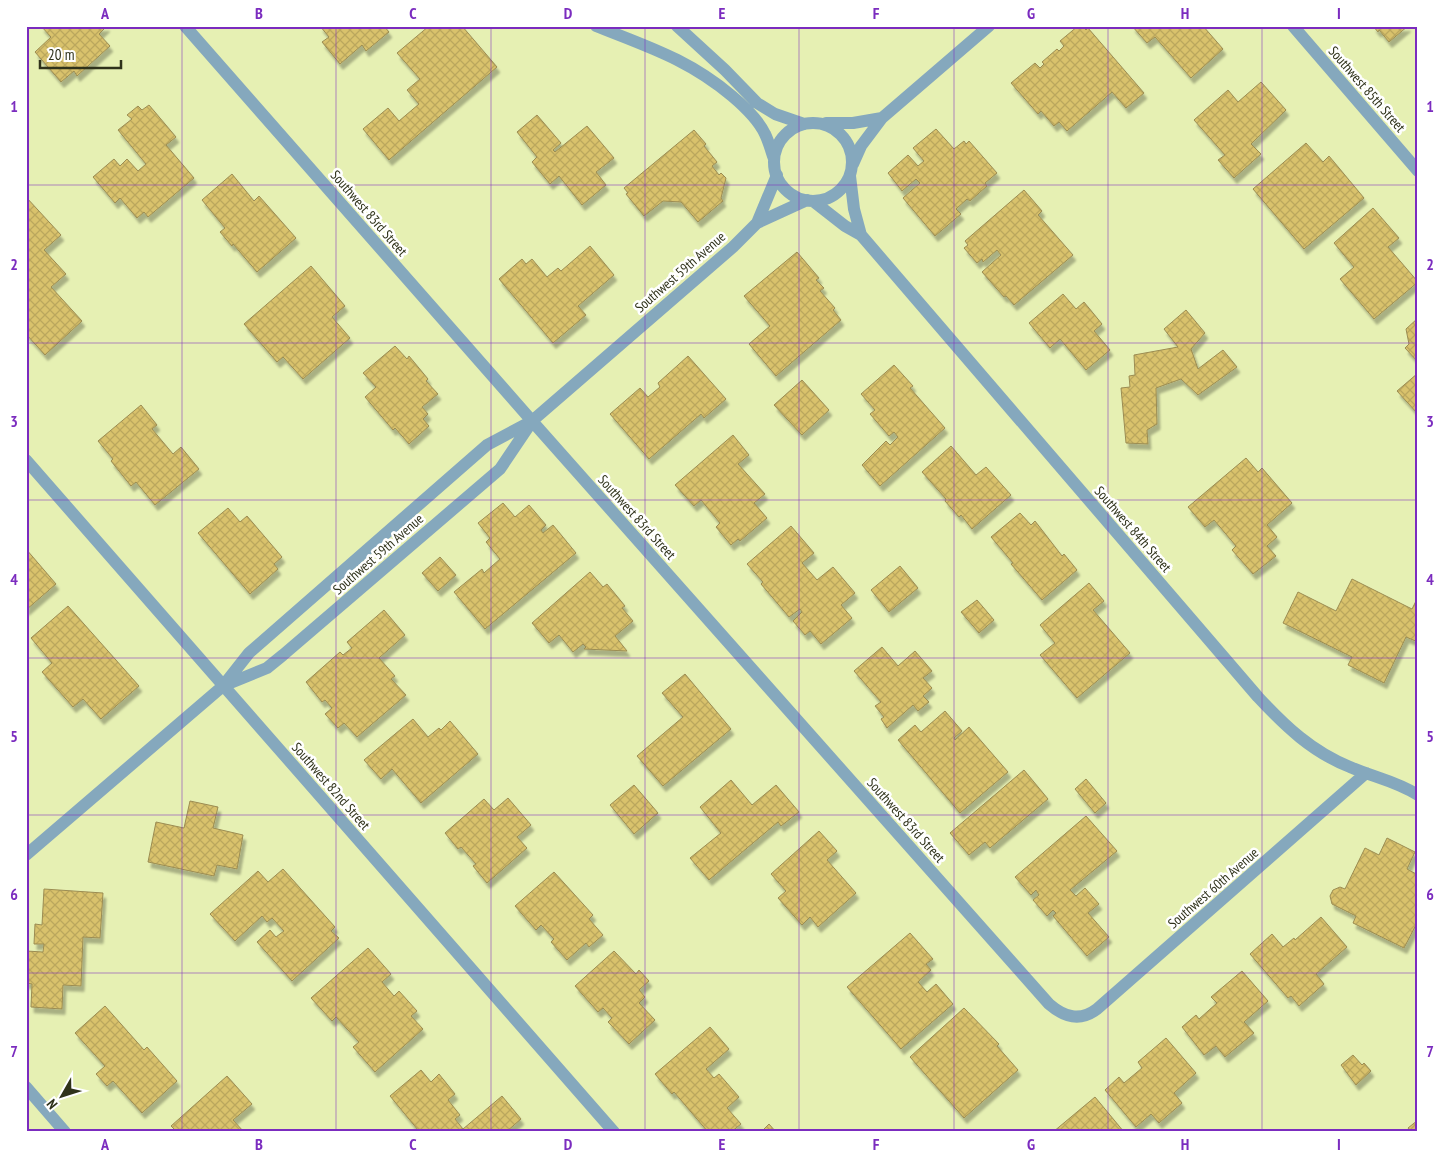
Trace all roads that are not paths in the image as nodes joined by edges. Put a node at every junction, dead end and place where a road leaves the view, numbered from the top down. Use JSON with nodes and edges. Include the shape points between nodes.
{"nodes":[{"id":1,"x":185,"y":26,"type":"edge"},
{"id":2,"x":596,"y":26,"type":"edge"},
{"id":3,"x":677,"y":26,"type":"edge"},
{"id":4,"x":989,"y":26,"type":"edge"},
{"id":5,"x":1293,"y":26,"type":"edge"},
{"id":6,"x":882,"y":118,"type":"junction"},
{"id":7,"x":820,"y":123,"type":"junction"},
{"id":8,"x":804,"y":124,"type":"junction"},
{"id":9,"x":774,"y":159,"type":"junction"},
{"id":10,"x":1418,"y":171,"type":"edge"},
{"id":11,"x":851,"y":172,"type":"junction"},
{"id":12,"x":776,"y":176,"type":"junction"},
{"id":13,"x":810,"y":201,"type":"junction"},
{"id":14,"x":757,"y":223,"type":"junction"},
{"id":15,"x":861,"y":235,"type":"junction"},
{"id":16,"x":532,"y":421,"type":"junction"},
{"id":17,"x":26,"y":460,"type":"edge"},
{"id":18,"x":223,"y":686,"type":"junction"},
{"id":19,"x":1366,"y":773,"type":"junction"},
{"id":20,"x":1418,"y":795,"type":"edge"},
{"id":21,"x":26,"y":855,"type":"edge"},
{"id":22,"x":1075,"y":1018,"type":"joint"},
{"id":23,"x":26,"y":1087,"type":"edge"},
{"id":24,"x":65,"y":1132,"type":"edge"},
{"id":25,"x":614,"y":1132,"type":"edge"}],
"edges":[{"from":1,"to":16,"type":"street","name":"Southwest 83rd Street"},
{"from":2,"to":9,"type":"street","via":[[650,46],[708,77],[755,119],[765,134]]},
{"from":3,"to":8,"type":"street","via":[[757,103],[774,114]]},
{"from":4,"to":6,"type":"street"},
{"from":5,"to":10,"type":"street","name":"Southwest 85th Street"},
{"from":6,"to":7,"type":"street","via":[[853,123]]},
{"from":6,"to":11,"type":"street","via":[[861,146]]},
{"from":7,"to":8,"type":"street"},
{"from":7,"to":11,"type":"street","via":[[841,134],[848,144],[852,155]]},
{"from":8,"to":9,"type":"street","via":[[783,137]]},
{"from":9,"to":12,"type":"street"},
{"from":11,"to":13,"type":"street","via":[[844,186],[835,194]]},
{"from":11,"to":15,"type":"street","name":"Southwest 84th Street","via":[[854,209]]},
{"from":12,"to":13,"type":"street","via":[[794,196]]},
{"from":12,"to":14,"type":"street","name":"Southwest 59th Avenue"},
{"from":13,"to":14,"type":"street","name":"Southwest 59th Avenue"},
{"from":13,"to":15,"type":"street","name":"Southwest 84th Street"},
{"from":14,"to":16,"type":"street","name":"Southwest 59th Avenue"},
{"from":15,"to":19,"type":"street","name":"Southwest 84th Street","via":[[1258,697],[1303,741]]},
{"from":16,"to":18,"type":"street","name":"Southwest 59th Avenue","via":[[487,445],[248,653]]},
{"from":16,"to":18,"type":"street","name":"Southwest 59th Avenue","via":[[500,469],[283,656],[267,668]]},
{"from":16,"to":22,"type":"street","name":"Southwest 83rd Street","via":[[1049,1004],[1063,1015]]},
{"from":17,"to":18,"type":"street","name":"Southwest 82nd Street"},
{"from":18,"to":21,"type":"street","name":"Southwest 59th Avenue"},
{"from":18,"to":25,"type":"street","name":"Southwest 82nd Street"},
{"from":19,"to":20,"type":"street","name":"Southwest 84th Street","via":[[1406,787]]},
{"from":19,"to":22,"type":"street","name":"Southwest 60th Avenue","via":[[1097,1010]]},
{"from":23,"to":24,"type":"street"}]}
